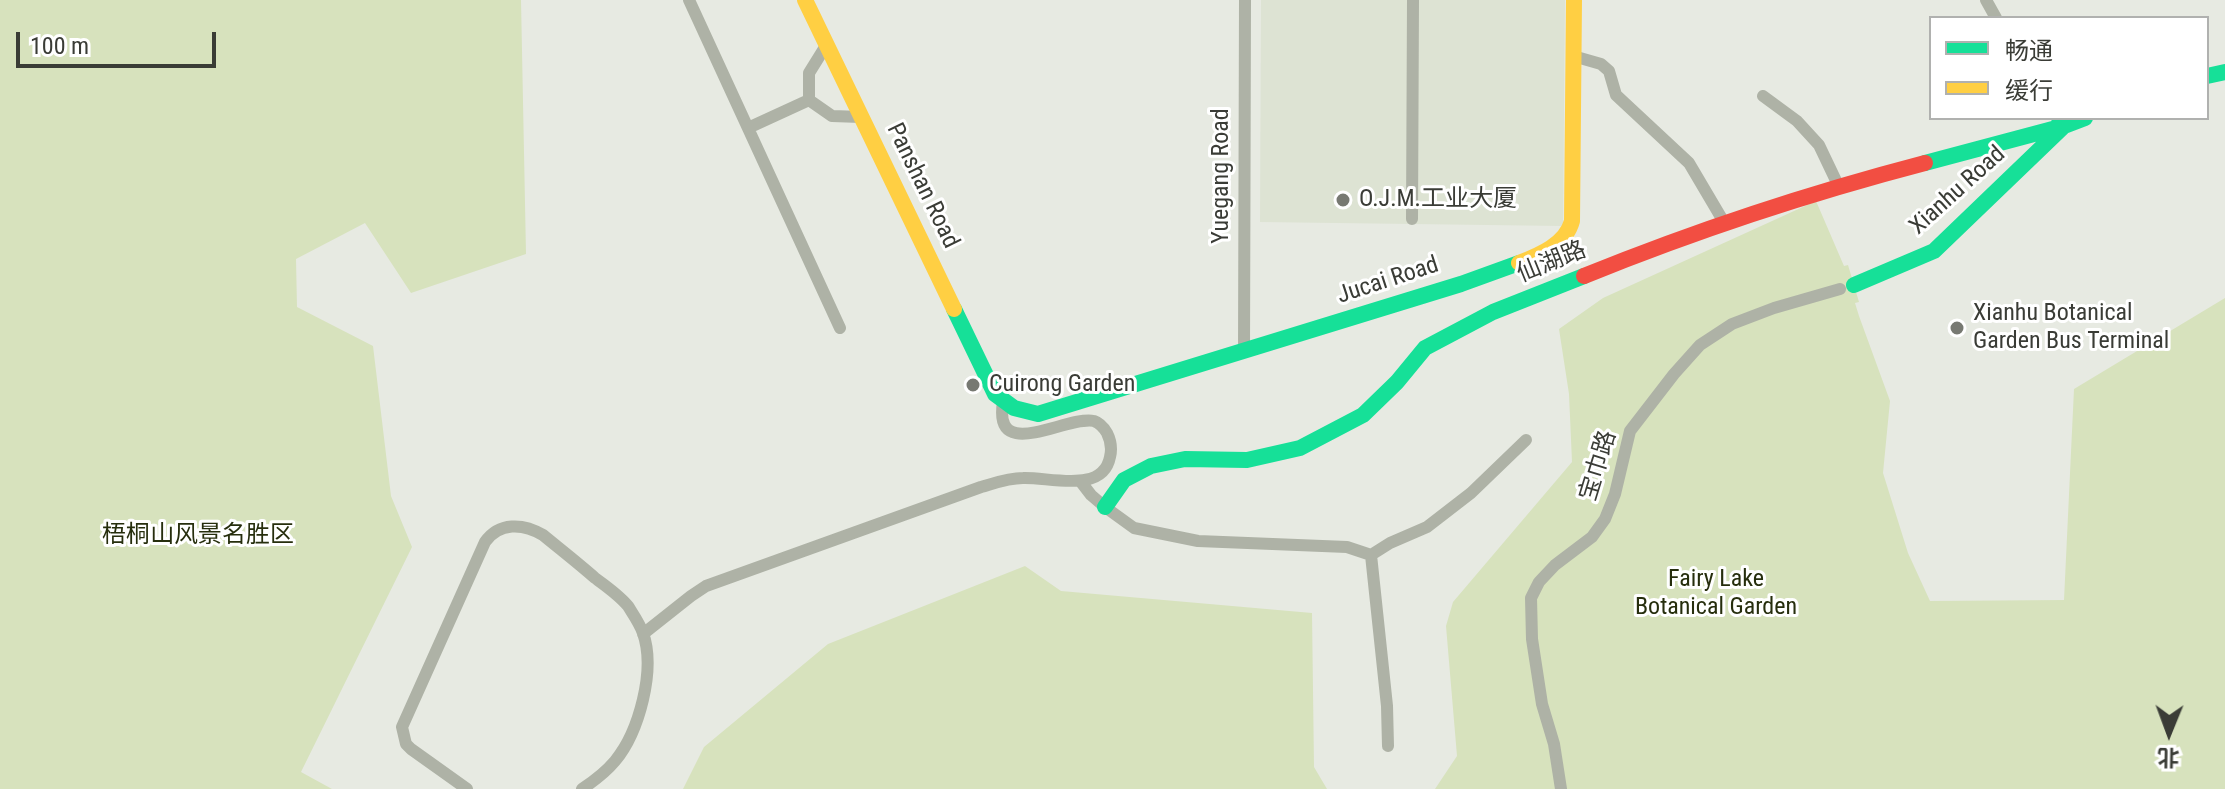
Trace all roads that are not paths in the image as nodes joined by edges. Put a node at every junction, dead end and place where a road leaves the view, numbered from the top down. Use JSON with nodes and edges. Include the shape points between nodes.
{"nodes":[{"id":1,"x":689,"y":0,"type":"edge"},
{"id":2,"x":805,"y":0,"type":"edge"},
{"id":3,"x":1245,"y":0,"type":"edge"},
{"id":4,"x":1413,"y":0,"type":"edge"},
{"id":5,"x":1574,"y":0,"type":"edge"},
{"id":6,"x":827,"y":44,"type":"junction"},
{"id":7,"x":1573,"y":56,"type":"junction"},
{"id":8,"x":1763,"y":96,"type":"dead end"},
{"id":9,"x":809,"y":100,"type":"junction"},
{"id":10,"x":861,"y":117,"type":"junction"},
{"id":11,"x":2061,"y":122,"type":"edge"},
{"id":12,"x":748,"y":128,"type":"junction"},
{"id":13,"x":1839,"y":187,"type":"junction"},
{"id":14,"x":1412,"y":219,"type":"dead end"},
{"id":15,"x":1725,"y":224,"type":"junction"},
{"id":16,"x":1847,"y":287,"type":"joint"},
{"id":17,"x":840,"y":328,"type":"dead end"},
{"id":18,"x":1244,"y":352,"type":"junction"},
{"id":19,"x":999,"y":398,"type":"junction"},
{"id":20,"x":1526,"y":440,"type":"dead end"},
{"id":21,"x":1081,"y":482,"type":"junction"},
{"id":22,"x":1105,"y":507,"type":"junction"},
{"id":23,"x":1371,"y":555,"type":"junction"},
{"id":24,"x":643,"y":634,"type":"junction"},
{"id":25,"x":1388,"y":746,"type":"dead end"},
{"id":26,"x":467,"y":789,"type":"edge"},
{"id":27,"x":582,"y":789,"type":"edge"},
{"id":28,"x":1561,"y":789,"type":"edge"}],
"edges":[{"from":1,"to":12,"type":"street"},
{"from":2,"to":6,"type":"street","name":"Panshan Road"},
{"from":3,"to":18,"type":"street","name":"Yuegang Road"},
{"from":4,"to":14,"type":"street"},
{"from":5,"to":7,"type":"street","name":"Jucai Road"},
{"from":6,"to":9,"type":"street","via":[[809,73]]},
{"from":6,"to":10,"type":"street","name":"Panshan Road"},
{"from":7,"to":15,"type":"street","via":[[1609,71],[1616,95],[1689,163]]},
{"from":7,"to":18,"type":"street","name":"Jucai Road","via":[[1572,221],[1563,239],[1484,275]]},
{"from":8,"to":13,"type":"street","via":[[1819,145]]},
{"from":9,"to":10,"type":"street","via":[[832,116]]},
{"from":9,"to":12,"type":"street"},
{"from":10,"to":19,"type":"street","name":"Panshan Road"},
{"from":11,"to":13,"type":"street","name":"仙湖路"},
{"from":11,"to":16,"type":"street","name":"Xianhu Road","via":[[1934,251]]},
{"from":12,"to":17,"type":"street"},
{"from":13,"to":15,"type":"street","name":"仙湖路"},
{"from":15,"to":22,"type":"street","name":"仙湖路","via":[[1493,312],[1425,348],[1363,415],[1300,448],[1247,460],[1185,459],[1151,466],[1124,480]]},
{"from":16,"to":28,"type":"street","name":"宝巾路","via":[[1732,324],[1700,345],[1630,431],[1605,519],[1592,537],[1539,582],[1531,598],[1532,639]]},
{"from":18,"to":19,"type":"street","name":"Jucai Road","via":[[1038,414]]},
{"from":19,"to":21,"type":"street","via":[[1002,422],[1016,433],[1079,421],[1096,421],[1103,427],[1110,439],[1109,462],[1104,472]]},
{"from":20,"to":23,"type":"street","via":[[1427,527]]},
{"from":21,"to":22,"type":"street"},
{"from":21,"to":24,"type":"street","via":[[1021,478],[981,487],[706,586]]},
{"from":22,"to":23,"type":"street","via":[[1134,528],[1198,541],[1347,547]]},
{"from":23,"to":25,"type":"street"},
{"from":24,"to":26,"type":"street","via":[[626,603],[534,530],[507,527],[491,535],[402,727],[411,749]]},
{"from":24,"to":27,"type":"street","via":[[646,677],[636,722],[615,761]]}]}
